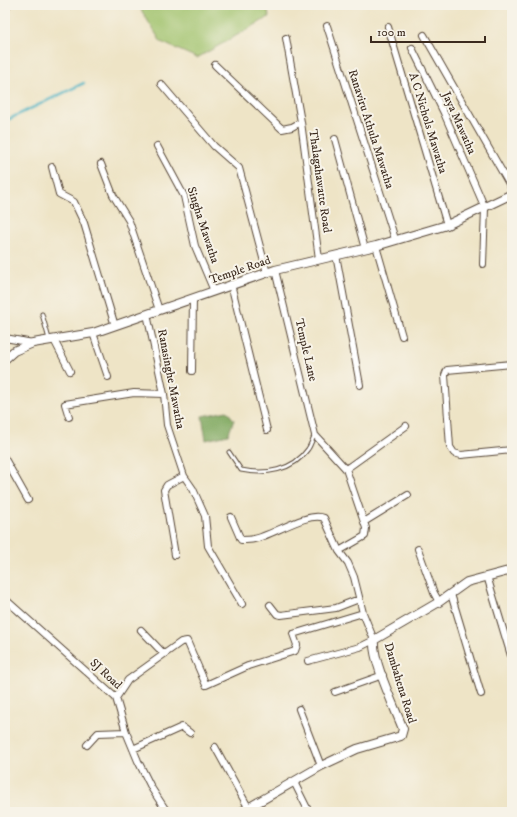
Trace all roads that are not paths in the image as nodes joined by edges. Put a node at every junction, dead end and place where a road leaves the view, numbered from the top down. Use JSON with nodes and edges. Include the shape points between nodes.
{"nodes":[{"id":1,"x":8,"y":5,"type":"edge"},
{"id":2,"x":5,"y":9,"type":"edge"},
{"id":3,"x":327,"y":26,"type":"dead end"},
{"id":4,"x":388,"y":27,"type":"dead end"},
{"id":5,"x":424,"y":35,"type":"dead end"},
{"id":6,"x":286,"y":38,"type":"dead end"},
{"id":7,"x":412,"y":48,"type":"dead end"},
{"id":8,"x":215,"y":65,"type":"dead end"},
{"id":9,"x":161,"y":84,"type":"dead end"},
{"id":10,"x":301,"y":122,"type":"junction"},
{"id":11,"x":335,"y":139,"type":"dead end"},
{"id":12,"x":157,"y":146,"type":"dead end"},
{"id":13,"x":101,"y":164,"type":"dead end"},
{"id":14,"x":52,"y":167,"type":"dead end"},
{"id":15,"x":512,"y":189,"type":"edge"},
{"id":16,"x":512,"y":194,"type":"edge"},
{"id":17,"x":485,"y":208,"type":"junction"},
{"id":18,"x":447,"y":225,"type":"junction"},
{"id":19,"x":395,"y":239,"type":"junction"},
{"id":20,"x":376,"y":246,"type":"junction"},
{"id":21,"x":365,"y":249,"type":"junction"},
{"id":22,"x":336,"y":255,"type":"junction"},
{"id":23,"x":319,"y":259,"type":"junction"},
{"id":24,"x":483,"y":264,"type":"dead end"},
{"id":25,"x":271,"y":271,"type":"junction"},
{"id":26,"x":231,"y":284,"type":"junction"},
{"id":27,"x":214,"y":291,"type":"junction"},
{"id":28,"x":193,"y":298,"type":"junction"},
{"id":29,"x":158,"y":310,"type":"junction"},
{"id":30,"x":42,"y":314,"type":"dead end"},
{"id":31,"x":147,"y":314,"type":"junction"},
{"id":32,"x":115,"y":326,"type":"junction"},
{"id":33,"x":93,"y":333,"type":"junction"},
{"id":34,"x":402,"y":336,"type":"dead end"},
{"id":35,"x":5,"y":338,"type":"edge"},
{"id":36,"x":52,"y":341,"type":"junction"},
{"id":37,"x":33,"y":343,"type":"junction"},
{"id":38,"x":5,"y":359,"type":"edge"},
{"id":39,"x":512,"y":364,"type":"edge"},
{"id":40,"x":70,"y":371,"type":"dead end"},
{"id":41,"x":192,"y":371,"type":"dead end"},
{"id":42,"x":108,"y":377,"type":"dead end"},
{"id":43,"x":360,"y":385,"type":"dead end"},
{"id":44,"x":164,"y":394,"type":"junction"},
{"id":45,"x":69,"y":417,"type":"dead end"},
{"id":46,"x":406,"y":426,"type":"dead end"},
{"id":47,"x":267,"y":430,"type":"dead end"},
{"id":48,"x":314,"y":435,"type":"junction"},
{"id":49,"x":512,"y":450,"type":"edge"},
{"id":50,"x":229,"y":452,"type":"dead end"},
{"id":51,"x":5,"y":459,"type":"edge"},
{"id":52,"x":346,"y":469,"type":"junction"},
{"id":53,"x":184,"y":476,"type":"junction"},
{"id":54,"x":408,"y":495,"type":"dead end"},
{"id":55,"x":28,"y":500,"type":"dead end"},
{"id":56,"x":231,"y":517,"type":"dead end"},
{"id":57,"x":364,"y":522,"type":"junction"},
{"id":58,"x":418,"y":549,"type":"dead end"},
{"id":59,"x":338,"y":551,"type":"junction"},
{"id":60,"x":175,"y":555,"type":"dead end"},
{"id":61,"x":512,"y":570,"type":"edge"},
{"id":62,"x":487,"y":576,"type":"junction"},
{"id":63,"x":451,"y":594,"type":"junction"},
{"id":64,"x":359,"y":598,"type":"junction"},
{"id":65,"x":5,"y":599,"type":"edge"},
{"id":66,"x":439,"y":602,"type":"junction"},
{"id":67,"x":242,"y":604,"type":"dead end"},
{"id":68,"x":270,"y":605,"type":"dead end"},
{"id":69,"x":363,"y":613,"type":"junction"},
{"id":70,"x":141,"y":630,"type":"dead end"},
{"id":71,"x":374,"y":640,"type":"junction"},
{"id":72,"x":163,"y":653,"type":"junction"},
{"id":73,"x":512,"y":659,"type":"edge"},
{"id":74,"x":308,"y":661,"type":"dead end"},
{"id":75,"x":383,"y":675,"type":"junction"},
{"id":76,"x":335,"y":692,"type":"dead end"},
{"id":77,"x":481,"y":694,"type":"dead end"},
{"id":78,"x":116,"y":698,"type":"junction"},
{"id":79,"x":299,"y":709,"type":"dead end"},
{"id":80,"x":126,"y":732,"type":"junction"},
{"id":81,"x":190,"y":733,"type":"dead end"},
{"id":82,"x":87,"y":745,"type":"dead end"},
{"id":83,"x":215,"y":747,"type":"dead end"},
{"id":84,"x":133,"y":749,"type":"junction"},
{"id":85,"x":321,"y":766,"type":"junction"},
{"id":86,"x":294,"y":782,"type":"junction"},
{"id":87,"x":248,"y":807,"type":"junction"},
{"id":88,"x":167,"y":812,"type":"edge"},
{"id":89,"x":241,"y":812,"type":"edge"},
{"id":90,"x":309,"y":812,"type":"edge"}],
"edges":[{"from":1,"to":2,"type":"street"},
{"from":3,"to":19,"type":"street","name":"Ranaviru Athula Mawatha"},
{"from":4,"to":18,"type":"street","name":"A C Nichols Mawatha"},
{"from":5,"to":15,"type":"street"},
{"from":6,"to":10,"type":"street"},
{"from":7,"to":17,"type":"street","name":"Jaya Mawatha","via":[[444,113]]},
{"from":8,"to":10,"type":"street","name":"Thalagahawatte Road","via":[[282,129]]},
{"from":9,"to":25,"type":"street","via":[[214,146],[239,168]]},
{"from":10,"to":23,"type":"street","name":"Thalagahawatte Road"},
{"from":11,"to":21,"type":"street"},
{"from":12,"to":27,"type":"street","name":"Singha Mawatha","via":[[184,196],[196,246]]},
{"from":13,"to":29,"type":"street","via":[[113,196],[129,221]]},
{"from":14,"to":32,"type":"street","via":[[59,194],[74,202],[84,223]]},
{"from":16,"to":17,"type":"street","name":"Temple Road"},
{"from":17,"to":18,"type":"street","name":"Temple Road"},
{"from":17,"to":24,"type":"street"},
{"from":18,"to":19,"type":"street","name":"Temple Road"},
{"from":19,"to":20,"type":"street","name":"Temple Road"},
{"from":20,"to":21,"type":"street","name":"Temple Road"},
{"from":20,"to":34,"type":"street"},
{"from":21,"to":22,"type":"street","name":"Temple Road"},
{"from":22,"to":23,"type":"street","name":"Temple Road"},
{"from":22,"to":43,"type":"street"},
{"from":23,"to":25,"type":"street","name":"Temple Road"},
{"from":25,"to":26,"type":"street","name":"Temple Road"},
{"from":25,"to":48,"type":"street","name":"Temple Lane"},
{"from":26,"to":27,"type":"street","name":"Temple Road"},
{"from":26,"to":47,"type":"street"},
{"from":27,"to":28,"type":"street","name":"Temple Road"},
{"from":28,"to":29,"type":"street","name":"Temple Road"},
{"from":28,"to":41,"type":"street"},
{"from":29,"to":31,"type":"street","name":"Temple Road"},
{"from":30,"to":36,"type":"lane"},
{"from":31,"to":32,"type":"street","name":"Temple Road"},
{"from":31,"to":44,"type":"street","name":"Ranasinghe Mawatha"},
{"from":32,"to":33,"type":"street","name":"Temple Road"},
{"from":33,"to":36,"type":"street","name":"Temple Road"},
{"from":33,"to":42,"type":"street"},
{"from":35,"to":37,"type":"street"},
{"from":36,"to":37,"type":"street","name":"Temple Road"},
{"from":36,"to":40,"type":"street"},
{"from":37,"to":38,"type":"street","name":"Temple Road"},
{"from":39,"to":49,"type":"street","via":[[447,370],[445,375],[450,447],[454,453],[461,455]]},
{"from":44,"to":45,"type":"street","via":[[134,393],[65,404]]},
{"from":44,"to":53,"type":"street","name":"Ranasinghe Mawatha","via":[[167,425]]},
{"from":46,"to":52,"type":"street"},
{"from":48,"to":50,"type":"lane","via":[[308,449],[293,464],[268,472],[241,470]]},
{"from":48,"to":52,"type":"street"},
{"from":51,"to":55,"type":"street"},
{"from":52,"to":57,"type":"street"},
{"from":53,"to":60,"type":"street","via":[[164,490]]},
{"from":53,"to":67,"type":"street","name":"Ranasinghe Mawatha","via":[[205,516],[208,546]]},
{"from":54,"to":57,"type":"street"},
{"from":56,"to":59,"type":"street","via":[[241,540],[254,539],[319,516],[324,518]]},
{"from":57,"to":59,"type":"street","via":[[365,536]]},
{"from":58,"to":66,"type":"street"},
{"from":59,"to":64,"type":"street","via":[[354,577]]},
{"from":61,"to":62,"type":"street","name":"Dambahena Road"},
{"from":62,"to":63,"type":"street","name":"Dambahena Road","via":[[468,582]]},
{"from":62,"to":73,"type":"street"},
{"from":63,"to":66,"type":"street","name":"Dambahena Road"},
{"from":63,"to":77,"type":"street"},
{"from":64,"to":68,"type":"street","via":[[336,608],[281,615]]},
{"from":64,"to":69,"type":"street"},
{"from":65,"to":78,"type":"street","name":"SJ Road"},
{"from":66,"to":71,"type":"street","name":"Dambahena Road"},
{"from":69,"to":71,"type":"street"},
{"from":69,"to":72,"type":"street","via":[[293,634],[297,645],[295,651],[248,666],[206,686],[187,641]]},
{"from":70,"to":72,"type":"street"},
{"from":71,"to":74,"type":"street","via":[[360,647]]},
{"from":71,"to":75,"type":"street","name":"Dambahena Road"},
{"from":72,"to":78,"type":"street","via":[[128,680]]},
{"from":75,"to":76,"type":"street"},
{"from":75,"to":85,"type":"street","name":"Dambahena Road","via":[[403,729],[401,736],[356,749]]},
{"from":78,"to":80,"type":"street","name":"SJ Road"},
{"from":79,"to":85,"type":"street"},
{"from":80,"to":82,"type":"street","via":[[98,733]]},
{"from":80,"to":84,"type":"street","name":"SJ Road"},
{"from":81,"to":84,"type":"street","via":[[182,726]]},
{"from":83,"to":87,"type":"street"},
{"from":84,"to":88,"type":"street","name":"SJ Road","via":[[152,789]]},
{"from":85,"to":86,"type":"street","name":"Dambahena Road"},
{"from":86,"to":87,"type":"street","name":"Dambahena Road"},
{"from":86,"to":90,"type":"street"},
{"from":87,"to":89,"type":"street","name":"Dambahena Road"}]}
